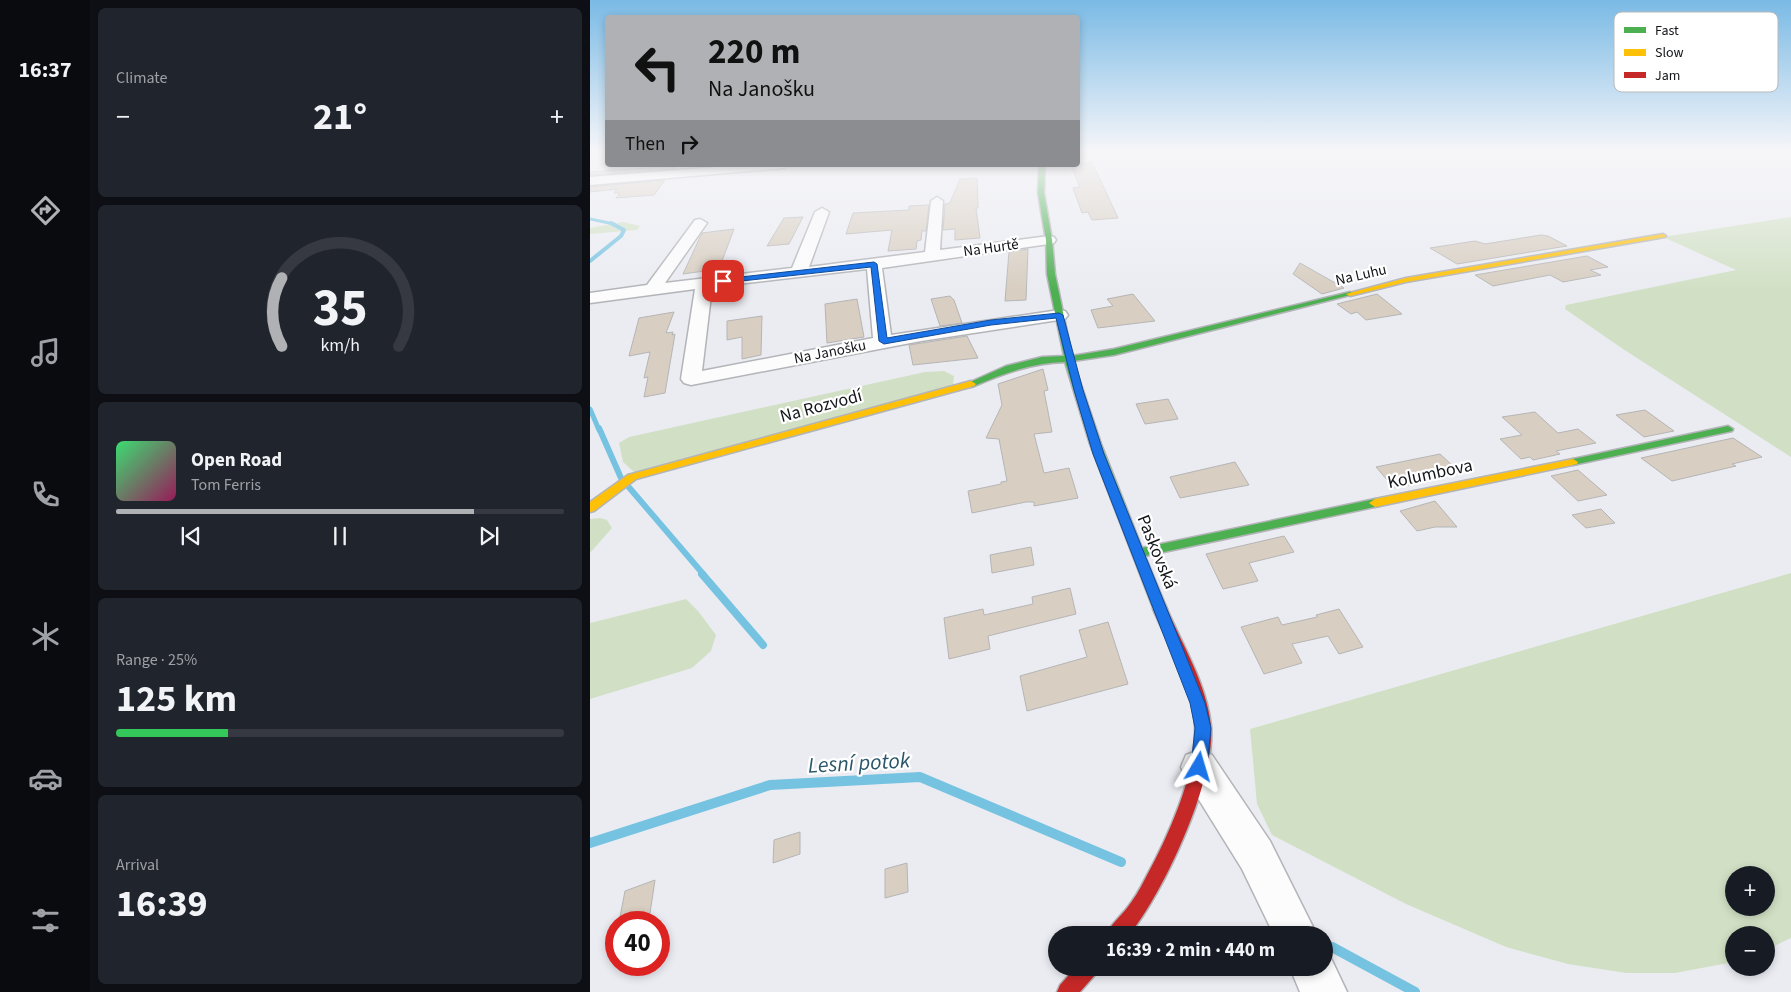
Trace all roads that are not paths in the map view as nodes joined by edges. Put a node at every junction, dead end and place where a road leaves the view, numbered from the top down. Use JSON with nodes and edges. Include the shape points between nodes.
{"nodes":[{"id":1,"x":1042,"y":198,"type":"edge"},
{"id":2,"x":937,"y":201,"type":"dead end"},
{"id":3,"x":822,"y":212,"type":"dead end"},
{"id":4,"x":700,"y":224,"type":"dead end"},
{"id":5,"x":1663,"y":236,"type":"dead end"},
{"id":6,"x":1049,"y":240,"type":"junction"},
{"id":7,"x":932,"y":256,"type":"junction"},
{"id":8,"x":874,"y":264,"type":"junction"},
{"id":9,"x":799,"y":271,"type":"junction"},
{"id":10,"x":704,"y":284,"type":"junction"},
{"id":11,"x":652,"y":288,"type":"junction"},
{"id":12,"x":590,"y":298,"type":"edge"},
{"id":13,"x":1059,"y":315,"type":"junction"},
{"id":14,"x":884,"y":341,"type":"junction"},
{"id":15,"x":1070,"y":358,"type":"junction"},
{"id":16,"x":1728,"y":428,"type":"dead end"},
{"id":17,"x":590,"y":508,"type":"edge"},
{"id":18,"x":1138,"y":553,"type":"junction"},
{"id":19,"x":1199,"y":767,"type":"junction"},
{"id":20,"x":1291,"y":925,"type":"edge"},
{"id":21,"x":1123,"y":926,"type":"edge"},
{"id":22,"x":1081,"y":976,"type":"edge"},
{"id":23,"x":1316,"y":976,"type":"edge"},
{"id":24,"x":1067,"y":992,"type":"edge"},
{"id":25,"x":1324,"y":992,"type":"edge"}],
"edges":[{"from":1,"to":6,"type":"street","name":"Paskovská"},
{"from":2,"to":7,"type":"street"},
{"from":3,"to":9,"type":"street"},
{"from":4,"to":11,"type":"street"},
{"from":5,"to":15,"type":"street","name":"Na Luhu","via":[[1406,280],[1114,352]]},
{"from":6,"to":7,"type":"street","name":"Na Hurtě"},
{"from":6,"to":13,"type":"street","name":"Paskovská","via":[[1051,274]]},
{"from":7,"to":8,"type":"street","name":"Na Hurtě"},
{"from":8,"to":9,"type":"street","name":"Na Hurtě"},
{"from":8,"to":14,"type":"street"},
{"from":9,"to":10,"type":"street","name":"Na Hurtě"},
{"from":10,"to":11,"type":"street","name":"Na Hurtě"},
{"from":10,"to":14,"type":"street","name":"Na Janošku","via":[[692,378]]},
{"from":11,"to":12,"type":"street","name":"Na Hurtě"},
{"from":13,"to":14,"type":"street","name":"Na Janošku","via":[[991,322]]},
{"from":13,"to":15,"type":"street","name":"Paskovská"},
{"from":15,"to":17,"type":"street","name":"Na Rozvodí","via":[[1042,360],[1009,368],[976,382],[632,478]]},
{"from":15,"to":18,"type":"street","name":"Paskovská","via":[[1099,454]]},
{"from":16,"to":18,"type":"street","name":"Kolumbova"},
{"from":18,"to":19,"type":"street","name":"Paskovská","via":[[1198,703],[1203,728]]},
{"from":19,"to":20,"type":"street","via":[[1256,855]]},
{"from":19,"to":21,"type":"street","name":"Paskovská","via":[[1168,853],[1142,903]]},
{"from":22,"to":24,"type":"street"},
{"from":23,"to":25,"type":"street"}]}
